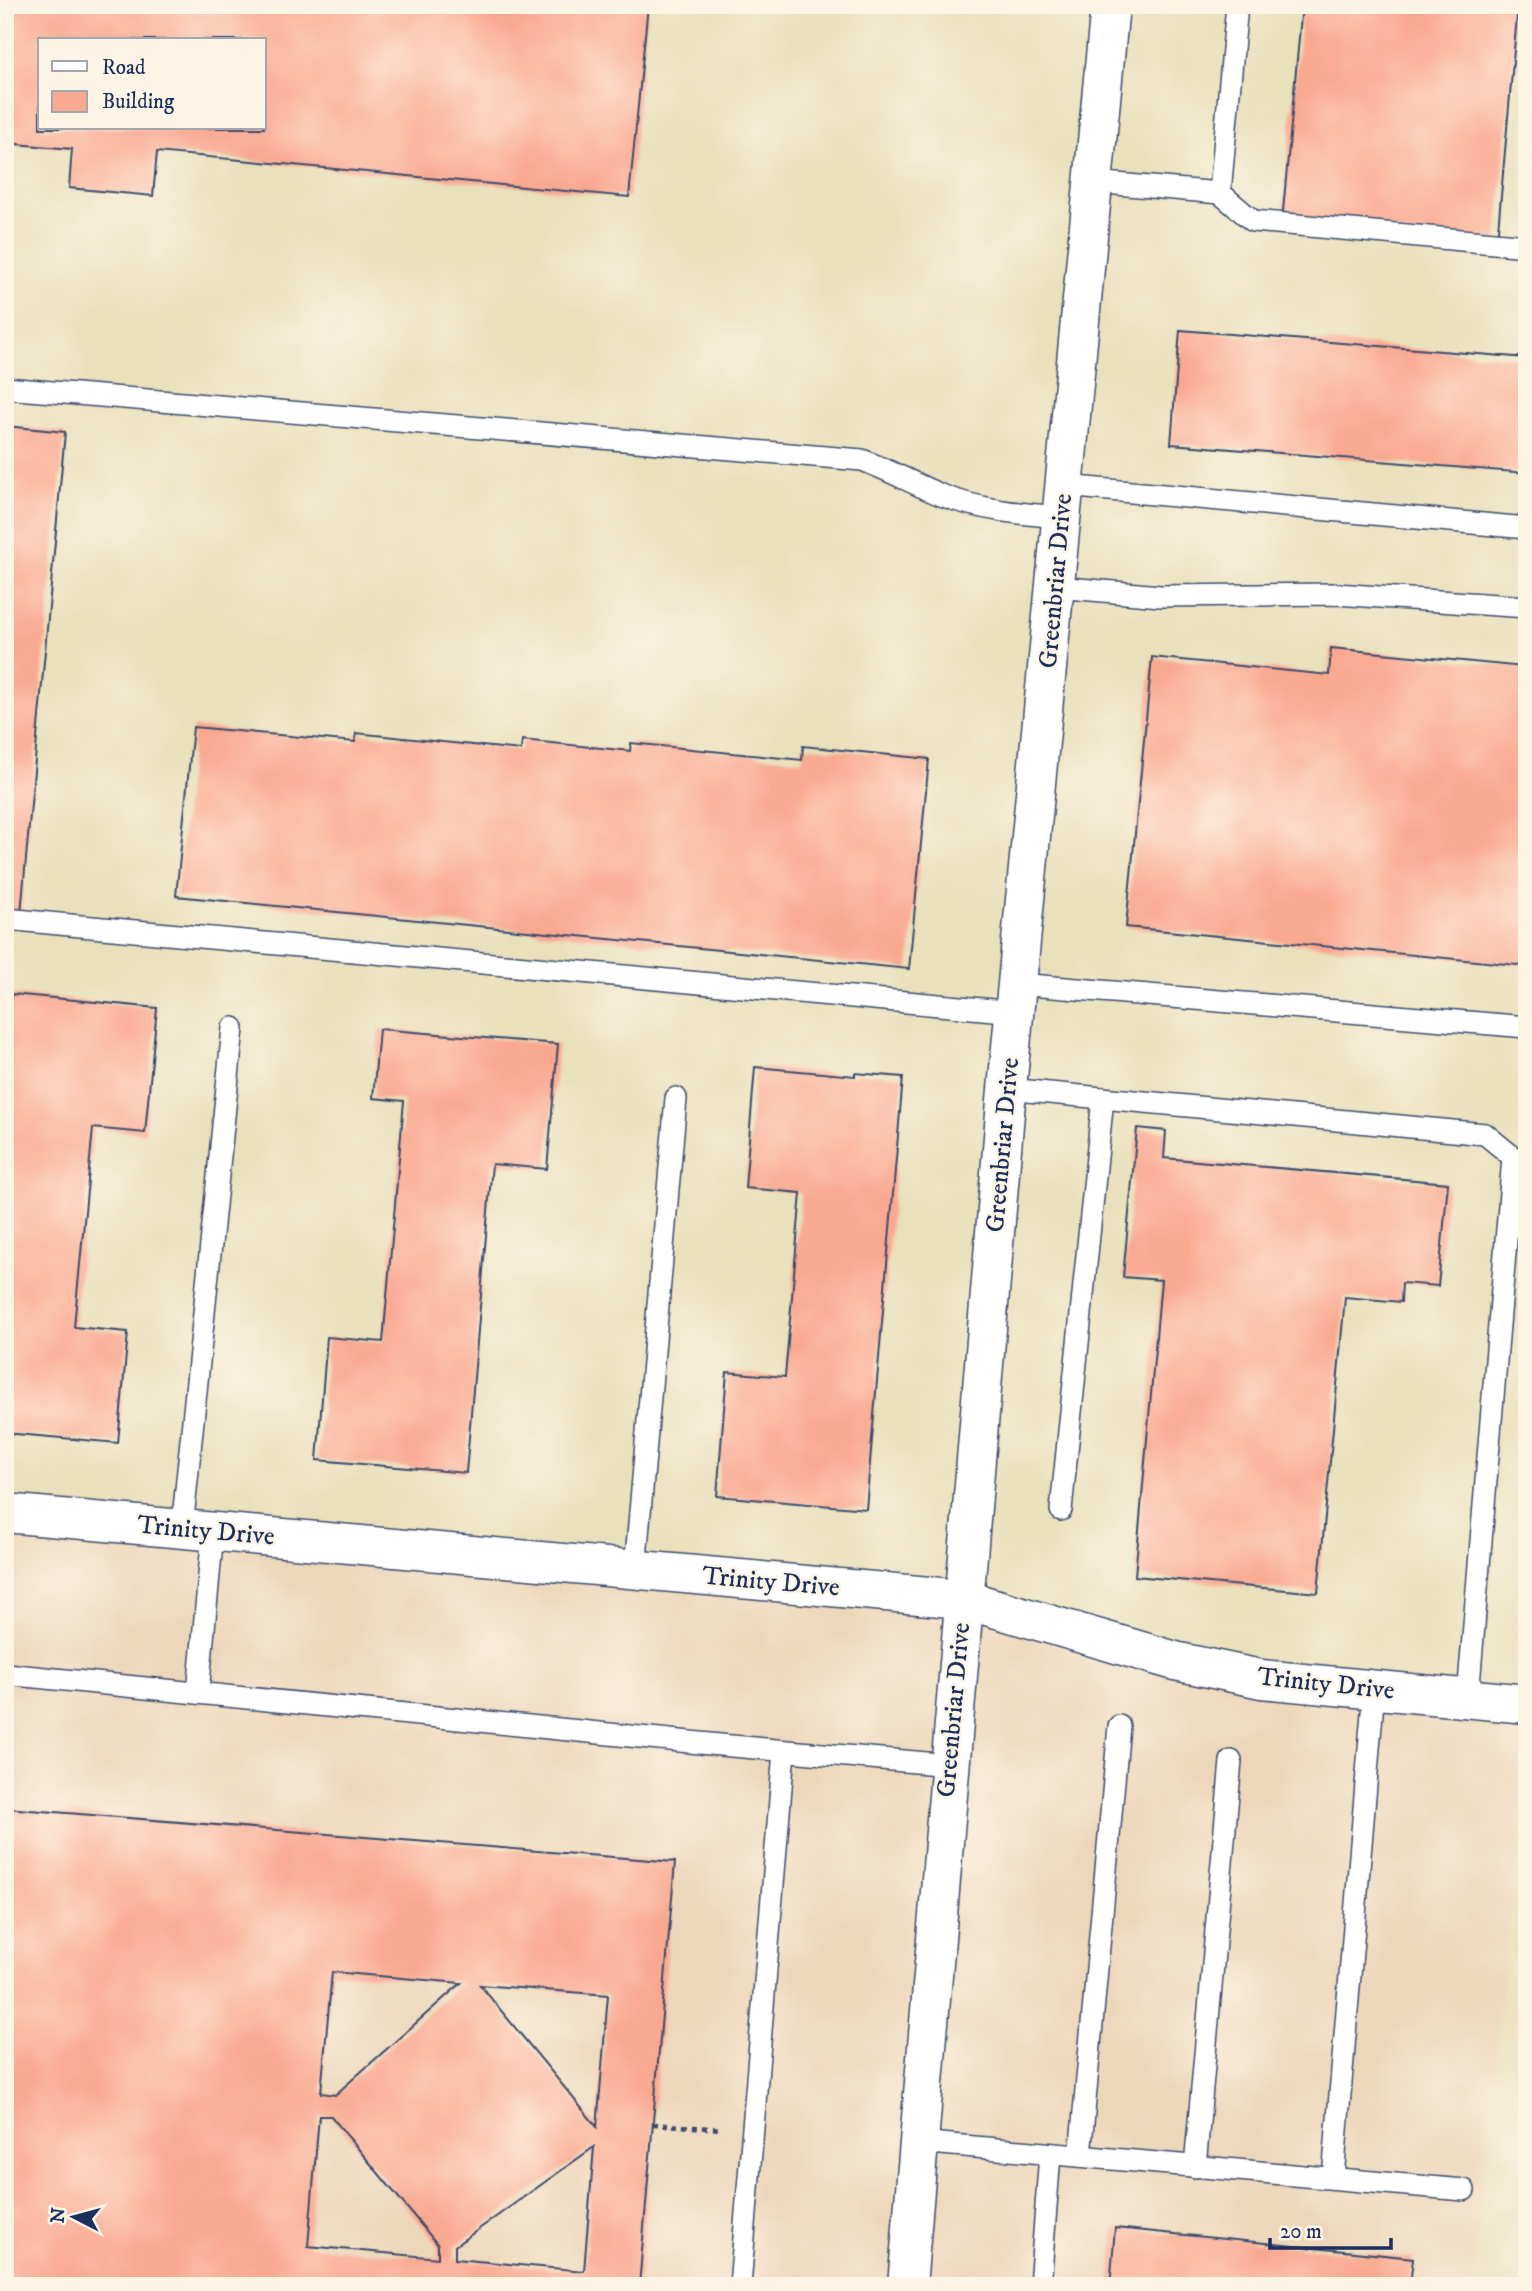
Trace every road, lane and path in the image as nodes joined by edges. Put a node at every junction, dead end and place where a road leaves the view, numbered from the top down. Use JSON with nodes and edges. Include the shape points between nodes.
{"nodes":[{"id":1,"x":1110,"y":5,"type":"edge"},
{"id":2,"x":1237,"y":5,"type":"edge"},
{"id":3,"x":1093,"y":182,"type":"junction"},
{"id":4,"x":1220,"y":193,"type":"junction"},
{"id":5,"x":1527,"y":246,"type":"edge"},
{"id":6,"x":5,"y":388,"type":"edge"},
{"id":7,"x":1064,"y":502,"type":"junction"},
{"id":8,"x":1527,"y":528,"type":"edge"},
{"id":9,"x":1056,"y":587,"type":"junction"},
{"id":10,"x":1527,"y":607,"type":"edge"},
{"id":11,"x":5,"y":919,"type":"edge"},
{"id":12,"x":1016,"y":998,"type":"junction"},
{"id":13,"x":1527,"y":1027,"type":"edge"},
{"id":14,"x":233,"y":1028,"type":"dead end"},
{"id":15,"x":1007,"y":1089,"type":"junction"},
{"id":16,"x":676,"y":1098,"type":"dead end"},
{"id":17,"x":1103,"y":1098,"type":"junction"},
{"id":18,"x":1061,"y":1510,"type":"dead end"},
{"id":19,"x":5,"y":1513,"type":"edge"},
{"id":20,"x":198,"y":1531,"type":"junction"},
{"id":21,"x":635,"y":1570,"type":"junction"},
{"id":22,"x":963,"y":1599,"type":"junction"},
{"id":23,"x":5,"y":1674,"type":"edge"},
{"id":24,"x":1374,"y":1689,"type":"junction"},
{"id":25,"x":198,"y":1693,"type":"junction"},
{"id":26,"x":1468,"y":1698,"type":"junction"},
{"id":27,"x":1527,"y":1704,"type":"edge"},
{"id":28,"x":1119,"y":1726,"type":"dead end"},
{"id":29,"x":784,"y":1751,"type":"junction"},
{"id":30,"x":1231,"y":1761,"type":"dead end"},
{"id":31,"x":950,"y":1765,"type":"junction"},
{"id":32,"x":653,"y":2124,"type":"dead end"},
{"id":33,"x":753,"y":2131,"type":"junction"},
{"id":34,"x":918,"y":2142,"type":"junction"},
{"id":35,"x":1050,"y":2154,"type":"junction"},
{"id":36,"x":1080,"y":2156,"type":"junction"},
{"id":37,"x":1195,"y":2166,"type":"junction"},
{"id":38,"x":1333,"y":2178,"type":"junction"},
{"id":39,"x":1464,"y":2190,"type":"dead end"},
{"id":40,"x":740,"y":2286,"type":"edge"},
{"id":41,"x":906,"y":2286,"type":"edge"},
{"id":42,"x":1040,"y":2286,"type":"edge"}],
"edges":[{"from":1,"to":3,"type":"street","name":"Greenbriar Drive"},
{"from":2,"to":4,"type":"lane"},
{"from":3,"to":4,"type":"lane"},
{"from":3,"to":7,"type":"street","name":"Greenbriar Drive"},
{"from":4,"to":5,"type":"lane","via":[[1253,221]]},
{"from":6,"to":7,"type":"lane","via":[[862,460],[941,495],[1000,512]]},
{"from":7,"to":8,"type":"lane"},
{"from":7,"to":9,"type":"street","name":"Greenbriar Drive"},
{"from":9,"to":10,"type":"lane","via":[[1161,596],[1336,594]]},
{"from":9,"to":12,"type":"street","name":"Greenbriar Drive"},
{"from":11,"to":12,"type":"lane"},
{"from":12,"to":13,"type":"lane"},
{"from":12,"to":15,"type":"street","name":"Greenbriar Drive"},
{"from":14,"to":20,"type":"lane"},
{"from":15,"to":17,"type":"lane"},
{"from":15,"to":22,"type":"street","name":"Greenbriar Drive"},
{"from":16,"to":21,"type":"lane"},
{"from":17,"to":18,"type":"lane"},
{"from":17,"to":26,"type":"lane","via":[[1485,1134],[1513,1157]]},
{"from":19,"to":20,"type":"street","name":"Trinity Drive"},
{"from":20,"to":21,"type":"street","name":"Trinity Drive"},
{"from":20,"to":25,"type":"lane"},
{"from":21,"to":22,"type":"street","name":"Trinity Drive"},
{"from":22,"to":24,"type":"street","name":"Trinity Drive","via":[[1175,1661],[1261,1679]]},
{"from":22,"to":31,"type":"street","name":"Greenbriar Drive"},
{"from":23,"to":25,"type":"lane"},
{"from":24,"to":26,"type":"street","name":"Trinity Drive"},
{"from":24,"to":38,"type":"lane"},
{"from":25,"to":29,"type":"lane"},
{"from":26,"to":27,"type":"street","name":"Trinity Drive"},
{"from":28,"to":36,"type":"lane"},
{"from":29,"to":31,"type":"lane"},
{"from":29,"to":33,"type":"lane"},
{"from":30,"to":37,"type":"lane"},
{"from":31,"to":34,"type":"street","name":"Greenbriar Drive"},
{"from":32,"to":33,"type":"path"},
{"from":33,"to":40,"type":"lane"},
{"from":34,"to":35,"type":"lane"},
{"from":34,"to":41,"type":"street","name":"Greenbriar Drive"},
{"from":35,"to":36,"type":"lane"},
{"from":35,"to":42,"type":"lane"},
{"from":36,"to":37,"type":"lane"},
{"from":37,"to":38,"type":"lane"},
{"from":38,"to":39,"type":"lane"}]}
